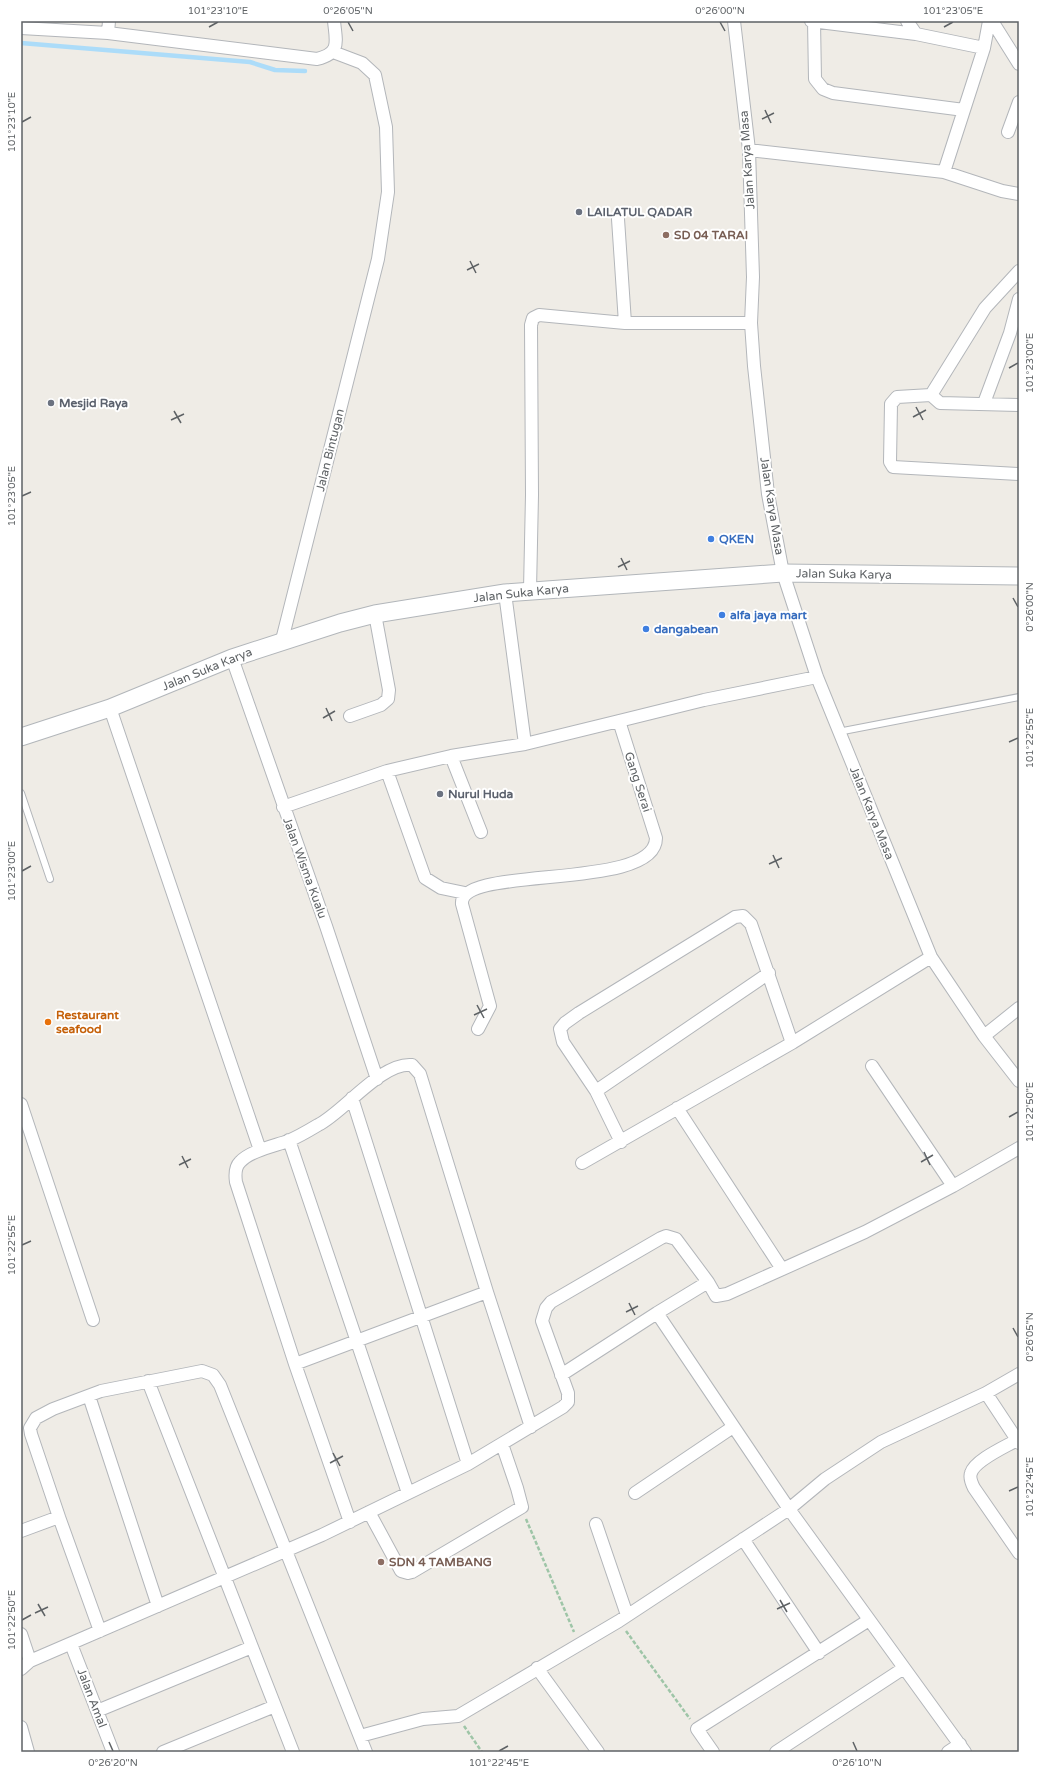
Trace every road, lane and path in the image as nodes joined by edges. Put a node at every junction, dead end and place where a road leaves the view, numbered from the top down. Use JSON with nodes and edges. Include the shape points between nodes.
{"nodes":[{"id":1,"x":109,"y":21,"type":"edge"},
{"id":2,"x":334,"y":21,"type":"edge"},
{"id":3,"x":734,"y":21,"type":"edge"},
{"id":4,"x":811,"y":21,"type":"edge"},
{"id":5,"x":814,"y":21,"type":"edge"},
{"id":6,"x":907,"y":21,"type":"edge"},
{"id":7,"x":990,"y":21,"type":"edge"},
{"id":8,"x":833,"y":22,"type":"edge"},
{"id":9,"x":21,"y":28,"type":"edge"},
{"id":10,"x":108,"y":33,"type":"junction"},
{"id":11,"x":916,"y":34,"type":"junction"},
{"id":12,"x":984,"y":48,"type":"junction"},
{"id":13,"x":333,"y":52,"type":"junction"},
{"id":14,"x":1019,"y":64,"type":"edge"},
{"id":15,"x":1019,"y":102,"type":"edge"},
{"id":16,"x":964,"y":110,"type":"junction"},
{"id":17,"x":1008,"y":132,"type":"dead end"},
{"id":18,"x":748,"y":150,"type":"junction"},
{"id":19,"x":944,"y":172,"type":"junction"},
{"id":20,"x":1019,"y":194,"type":"edge"},
{"id":21,"x":618,"y":220,"type":"dead end"},
{"id":22,"x":1019,"y":271,"type":"edge"},
{"id":23,"x":1019,"y":299,"type":"edge"},
{"id":24,"x":625,"y":323,"type":"junction"},
{"id":25,"x":751,"y":323,"type":"junction"},
{"id":26,"x":931,"y":395,"type":"junction"},
{"id":27,"x":984,"y":403,"type":"junction"},
{"id":28,"x":1019,"y":405,"type":"edge"},
{"id":29,"x":1019,"y":474,"type":"edge"},
{"id":30,"x":783,"y":573,"type":"junction"},
{"id":31,"x":1019,"y":576,"type":"edge"},
{"id":32,"x":530,"y":590,"type":"junction"},
{"id":33,"x":506,"y":592,"type":"junction"},
{"id":34,"x":375,"y":614,"type":"junction"},
{"id":35,"x":282,"y":640,"type":"junction"},
{"id":36,"x":232,"y":658,"type":"junction"},
{"id":37,"x":817,"y":677,"type":"junction"},
{"id":38,"x":1019,"y":697,"type":"edge"},
{"id":39,"x":110,"y":708,"type":"junction"},
{"id":40,"x":350,"y":716,"type":"dead end"},
{"id":41,"x":619,"y":722,"type":"junction"},
{"id":42,"x":838,"y":732,"type":"junction"},
{"id":43,"x":21,"y":737,"type":"edge"},
{"id":44,"x":525,"y":744,"type":"junction"},
{"id":45,"x":451,"y":756,"type":"junction"},
{"id":46,"x":387,"y":771,"type":"junction"},
{"id":47,"x":21,"y":793,"type":"edge"},
{"id":48,"x":283,"y":807,"type":"junction"},
{"id":49,"x":481,"y":832,"type":"dead end"},
{"id":50,"x":50,"y":879,"type":"dead end"},
{"id":51,"x":465,"y":893,"type":"junction"},
{"id":52,"x":931,"y":957,"type":"junction"},
{"id":53,"x":769,"y":973,"type":"junction"},
{"id":54,"x":1019,"y":1008,"type":"edge"},
{"id":55,"x":478,"y":1029,"type":"dead end"},
{"id":56,"x":984,"y":1036,"type":"junction"},
{"id":57,"x":792,"y":1043,"type":"junction"},
{"id":58,"x":872,"y":1066,"type":"dead end"},
{"id":59,"x":377,"y":1080,"type":"junction"},
{"id":60,"x":1019,"y":1081,"type":"edge"},
{"id":61,"x":596,"y":1092,"type":"junction"},
{"id":62,"x":352,"y":1098,"type":"junction"},
{"id":63,"x":21,"y":1104,"type":"edge"},
{"id":64,"x":677,"y":1108,"type":"junction"},
{"id":65,"x":290,"y":1140,"type":"junction"},
{"id":66,"x":621,"y":1142,"type":"junction"},
{"id":67,"x":1019,"y":1148,"type":"edge"},
{"id":68,"x":260,"y":1150,"type":"junction"},
{"id":69,"x":582,"y":1163,"type":"dead end"},
{"id":70,"x":953,"y":1186,"type":"junction"},
{"id":71,"x":782,"y":1269,"type":"junction"},
{"id":72,"x":708,"y":1282,"type":"junction"},
{"id":73,"x":487,"y":1292,"type":"junction"},
{"id":74,"x":657,"y":1313,"type":"junction"},
{"id":75,"x":420,"y":1317,"type":"junction"},
{"id":76,"x":93,"y":1320,"type":"dead end"},
{"id":77,"x":357,"y":1340,"type":"junction"},
{"id":78,"x":295,"y":1364,"type":"junction"},
{"id":79,"x":1019,"y":1374,"type":"edge"},
{"id":80,"x":560,"y":1375,"type":"junction"},
{"id":81,"x":148,"y":1381,"type":"junction"},
{"id":82,"x":986,"y":1393,"type":"junction"},
{"id":83,"x":89,"y":1396,"type":"junction"},
{"id":84,"x":733,"y":1426,"type":"junction"},
{"id":85,"x":530,"y":1427,"type":"junction"},
{"id":86,"x":1018,"y":1442,"type":"edge"},
{"id":87,"x":502,"y":1444,"type":"junction"},
{"id":88,"x":468,"y":1464,"type":"junction"},
{"id":89,"x":408,"y":1493,"type":"junction"},
{"id":90,"x":635,"y":1493,"type":"dead end"},
{"id":91,"x":522,"y":1508,"type":"junction"},
{"id":92,"x":789,"y":1509,"type":"junction"},
{"id":93,"x":369,"y":1512,"type":"junction"},
{"id":94,"x":59,"y":1517,"type":"junction"},
{"id":95,"x":350,"y":1522,"type":"junction"},
{"id":96,"x":596,"y":1524,"type":"dead end"},
{"id":97,"x":21,"y":1531,"type":"edge"},
{"id":98,"x":743,"y":1539,"type":"junction"},
{"id":99,"x":285,"y":1551,"type":"junction"},
{"id":100,"x":1019,"y":1553,"type":"edge"},
{"id":101,"x":225,"y":1577,"type":"junction"},
{"id":102,"x":158,"y":1606,"type":"junction"},
{"id":103,"x":623,"y":1618,"type":"junction"},
{"id":104,"x":869,"y":1620,"type":"junction"},
{"id":105,"x":100,"y":1631,"type":"junction"},
{"id":106,"x":21,"y":1634,"type":"edge"},
{"id":107,"x":71,"y":1644,"type":"junction"},
{"id":108,"x":579,"y":1644,"type":"junction"},
{"id":109,"x":252,"y":1647,"type":"junction"},
{"id":110,"x":819,"y":1653,"type":"junction"},
{"id":111,"x":25,"y":1665,"type":"edge"},
{"id":112,"x":537,"y":1668,"type":"junction"},
{"id":113,"x":904,"y":1668,"type":"junction"},
{"id":114,"x":275,"y":1706,"type":"junction"},
{"id":115,"x":97,"y":1711,"type":"junction"},
{"id":116,"x":458,"y":1716,"type":"junction"},
{"id":117,"x":21,"y":1727,"type":"edge"},
{"id":118,"x":697,"y":1729,"type":"junction"},
{"id":119,"x":360,"y":1736,"type":"junction"},
{"id":120,"x":963,"y":1748,"type":"edge"},
{"id":121,"x":28,"y":1752,"type":"edge"},
{"id":122,"x":113,"y":1752,"type":"edge"},
{"id":123,"x":163,"y":1752,"type":"edge"},
{"id":124,"x":293,"y":1752,"type":"edge"},
{"id":125,"x":366,"y":1752,"type":"edge"},
{"id":126,"x":482,"y":1752,"type":"edge"},
{"id":127,"x":598,"y":1752,"type":"edge"},
{"id":128,"x":713,"y":1752,"type":"edge"},
{"id":129,"x":776,"y":1752,"type":"edge"},
{"id":130,"x":948,"y":1752,"type":"edge"}],
"edges":[{"from":1,"to":10,"type":"street"},
{"from":2,"to":13,"type":"street","via":[[336,47]]},
{"from":3,"to":18,"type":"street","name":"Jalan Karya Masa"},
{"from":4,"to":5,"type":"street"},
{"from":5,"to":8,"type":"street"},
{"from":5,"to":16,"type":"street","via":[[815,79],[823,89],[833,93]]},
{"from":6,"to":11,"type":"street"},
{"from":7,"to":12,"type":"street"},
{"from":7,"to":14,"type":"street"},
{"from":8,"to":11,"type":"street"},
{"from":9,"to":10,"type":"street"},
{"from":10,"to":13,"type":"street","via":[[317,59]]},
{"from":11,"to":12,"type":"street"},
{"from":12,"to":16,"type":"street"},
{"from":13,"to":35,"type":"street","name":"Jalan Bintugan","via":[[362,63],[375,75],[386,127],[388,192],[378,259]]},
{"from":15,"to":17,"type":"street"},
{"from":16,"to":19,"type":"street"},
{"from":18,"to":19,"type":"street"},
{"from":18,"to":25,"type":"street","name":"Jalan Karya Masa","via":[[753,277]]},
{"from":19,"to":20,"type":"street"},
{"from":21,"to":24,"type":"street"},
{"from":22,"to":26,"type":"street","via":[[985,308]]},
{"from":23,"to":27,"type":"street","via":[[1010,333]]},
{"from":24,"to":25,"type":"street"},
{"from":24,"to":32,"type":"street","via":[[539,315],[530,325]]},
{"from":25,"to":30,"type":"street","name":"Jalan Karya Masa","via":[[768,494]]},
{"from":26,"to":27,"type":"street","via":[[940,403]]},
{"from":26,"to":29,"type":"street","via":[[897,397],[892,404],[890,462],[893,467]]},
{"from":27,"to":28,"type":"street"},
{"from":30,"to":31,"type":"main road","name":"Jalan Suka Karya"},
{"from":30,"to":32,"type":"main road","name":"Jalan Suka Karya"},
{"from":30,"to":37,"type":"street","name":"Jalan Karya Masa"},
{"from":32,"to":33,"type":"main road","name":"Jalan Suka Karya"},
{"from":33,"to":34,"type":"main road","name":"Jalan Suka Karya"},
{"from":33,"to":44,"type":"street"},
{"from":34,"to":35,"type":"main road","name":"Jalan Suka Karya"},
{"from":34,"to":40,"type":"street","via":[[389,690],[388,699],[381,705]]},
{"from":35,"to":36,"type":"main road","name":"Jalan Suka Karya"},
{"from":36,"to":39,"type":"main road","name":"Jalan Suka Karya"},
{"from":36,"to":48,"type":"street","name":"Jalan Wisma Kualu"},
{"from":37,"to":41,"type":"street","via":[[704,700]]},
{"from":37,"to":42,"type":"street","name":"Jalan Karya Masa"},
{"from":38,"to":42,"type":"lane"},
{"from":39,"to":43,"type":"main road","name":"Jalan Suka Karya"},
{"from":39,"to":68,"type":"street"},
{"from":41,"to":44,"type":"street"},
{"from":41,"to":51,"type":"street","name":"Gang Serai","via":[[656,838],[653,850],[624,866],[597,872],[498,883]]},
{"from":42,"to":52,"type":"street","name":"Jalan Karya Masa"},
{"from":44,"to":45,"type":"street"},
{"from":45,"to":46,"type":"street"},
{"from":45,"to":49,"type":"street"},
{"from":46,"to":48,"type":"street"},
{"from":46,"to":51,"type":"street","via":[[425,878],[441,888]]},
{"from":47,"to":50,"type":"lane"},
{"from":48,"to":59,"type":"street","name":"Jalan Wisma Kualu"},
{"from":51,"to":55,"type":"street","via":[[462,904],[490,1006]]},
{"from":52,"to":56,"type":"street","name":"Jalan Karya Masa"},
{"from":52,"to":57,"type":"street"},
{"from":53,"to":57,"type":"street"},
{"from":53,"to":61,"type":"street"},
{"from":53,"to":61,"type":"street","via":[[751,924],[744,916],[734,917],[579,1013],[562,1027],[561,1038]]},
{"from":54,"to":56,"type":"street"},
{"from":56,"to":60,"type":"street","name":"Jalan Karya Masa"},
{"from":57,"to":64,"type":"street"},
{"from":58,"to":70,"type":"street"},
{"from":59,"to":62,"type":"street"},
{"from":59,"to":73,"type":"street","via":[[402,1065],[412,1065],[420,1074]]},
{"from":61,"to":66,"type":"street"},
{"from":62,"to":65,"type":"street","via":[[321,1124]]},
{"from":62,"to":75,"type":"street"},
{"from":63,"to":76,"type":"street"},
{"from":64,"to":66,"type":"street"},
{"from":64,"to":71,"type":"street"},
{"from":65,"to":68,"type":"street"},
{"from":65,"to":77,"type":"street"},
{"from":66,"to":69,"type":"street"},
{"from":67,"to":70,"type":"street"},
{"from":68,"to":78,"type":"street","via":[[241,1161],[235,1176]]},
{"from":70,"to":71,"type":"street","via":[[865,1232]]},
{"from":71,"to":72,"type":"street","via":[[723,1296],[713,1294]]},
{"from":72,"to":74,"type":"street"},
{"from":72,"to":80,"type":"street","via":[[680,1243],[666,1236],[551,1302],[542,1321]]},
{"from":73,"to":75,"type":"street"},
{"from":73,"to":85,"type":"street"},
{"from":74,"to":80,"type":"street"},
{"from":74,"to":84,"type":"street"},
{"from":75,"to":77,"type":"street"},
{"from":75,"to":88,"type":"street"},
{"from":77,"to":78,"type":"street"},
{"from":77,"to":89,"type":"street"},
{"from":78,"to":95,"type":"street"},
{"from":79,"to":82,"type":"street"},
{"from":80,"to":85,"type":"street","via":[[568,1393],[568,1402]]},
{"from":81,"to":83,"type":"street"},
{"from":81,"to":99,"type":"street","via":[[202,1371],[213,1375]]},
{"from":81,"to":101,"type":"street"},
{"from":82,"to":86,"type":"street"},
{"from":82,"to":92,"type":"street","via":[[881,1442],[825,1479]]},
{"from":83,"to":94,"type":"street","via":[[45,1412],[36,1418],[30,1428]]},
{"from":83,"to":102,"type":"street"},
{"from":84,"to":90,"type":"street"},
{"from":84,"to":92,"type":"street"},
{"from":85,"to":87,"type":"street"},
{"from":86,"to":100,"type":"street","via":[[985,1458],[970,1477],[974,1488]]},
{"from":87,"to":88,"type":"street"},
{"from":87,"to":91,"type":"street"},
{"from":88,"to":89,"type":"street"},
{"from":89,"to":93,"type":"street"},
{"from":91,"to":93,"type":"street","via":[[408,1574],[401,1571]]},
{"from":91,"to":108,"type":"path"},
{"from":92,"to":98,"type":"street"},
{"from":92,"to":104,"type":"street"},
{"from":93,"to":95,"type":"street"},
{"from":94,"to":97,"type":"street"},
{"from":94,"to":105,"type":"street"},
{"from":95,"to":99,"type":"street"},
{"from":96,"to":103,"type":"street"},
{"from":98,"to":103,"type":"street"},
{"from":98,"to":110,"type":"street"},
{"from":99,"to":101,"type":"street"},
{"from":99,"to":119,"type":"street"},
{"from":101,"to":102,"type":"street"},
{"from":101,"to":109,"type":"street"},
{"from":102,"to":105,"type":"street"},
{"from":103,"to":108,"type":"street"},
{"from":103,"to":118,"type":"path"},
{"from":104,"to":110,"type":"street"},
{"from":104,"to":113,"type":"street"},
{"from":105,"to":107,"type":"street"},
{"from":106,"to":111,"type":"street"},
{"from":107,"to":111,"type":"street"},
{"from":107,"to":115,"type":"street","name":"Jalan Amal"},
{"from":108,"to":112,"type":"street"},
{"from":109,"to":114,"type":"street"},
{"from":109,"to":115,"type":"street"},
{"from":110,"to":118,"type":"street"},
{"from":112,"to":116,"type":"street"},
{"from":112,"to":127,"type":"street"},
{"from":113,"to":120,"type":"street"},
{"from":113,"to":129,"type":"street"},
{"from":114,"to":123,"type":"street"},
{"from":114,"to":124,"type":"street"},
{"from":115,"to":122,"type":"street","name":"Jalan Amal"},
{"from":116,"to":119,"type":"street","via":[[423,1719]]},
{"from":116,"to":126,"type":"path"},
{"from":117,"to":121,"type":"street"},
{"from":118,"to":128,"type":"street"},
{"from":119,"to":125,"type":"street"},
{"from":120,"to":130,"type":"street"}]}
